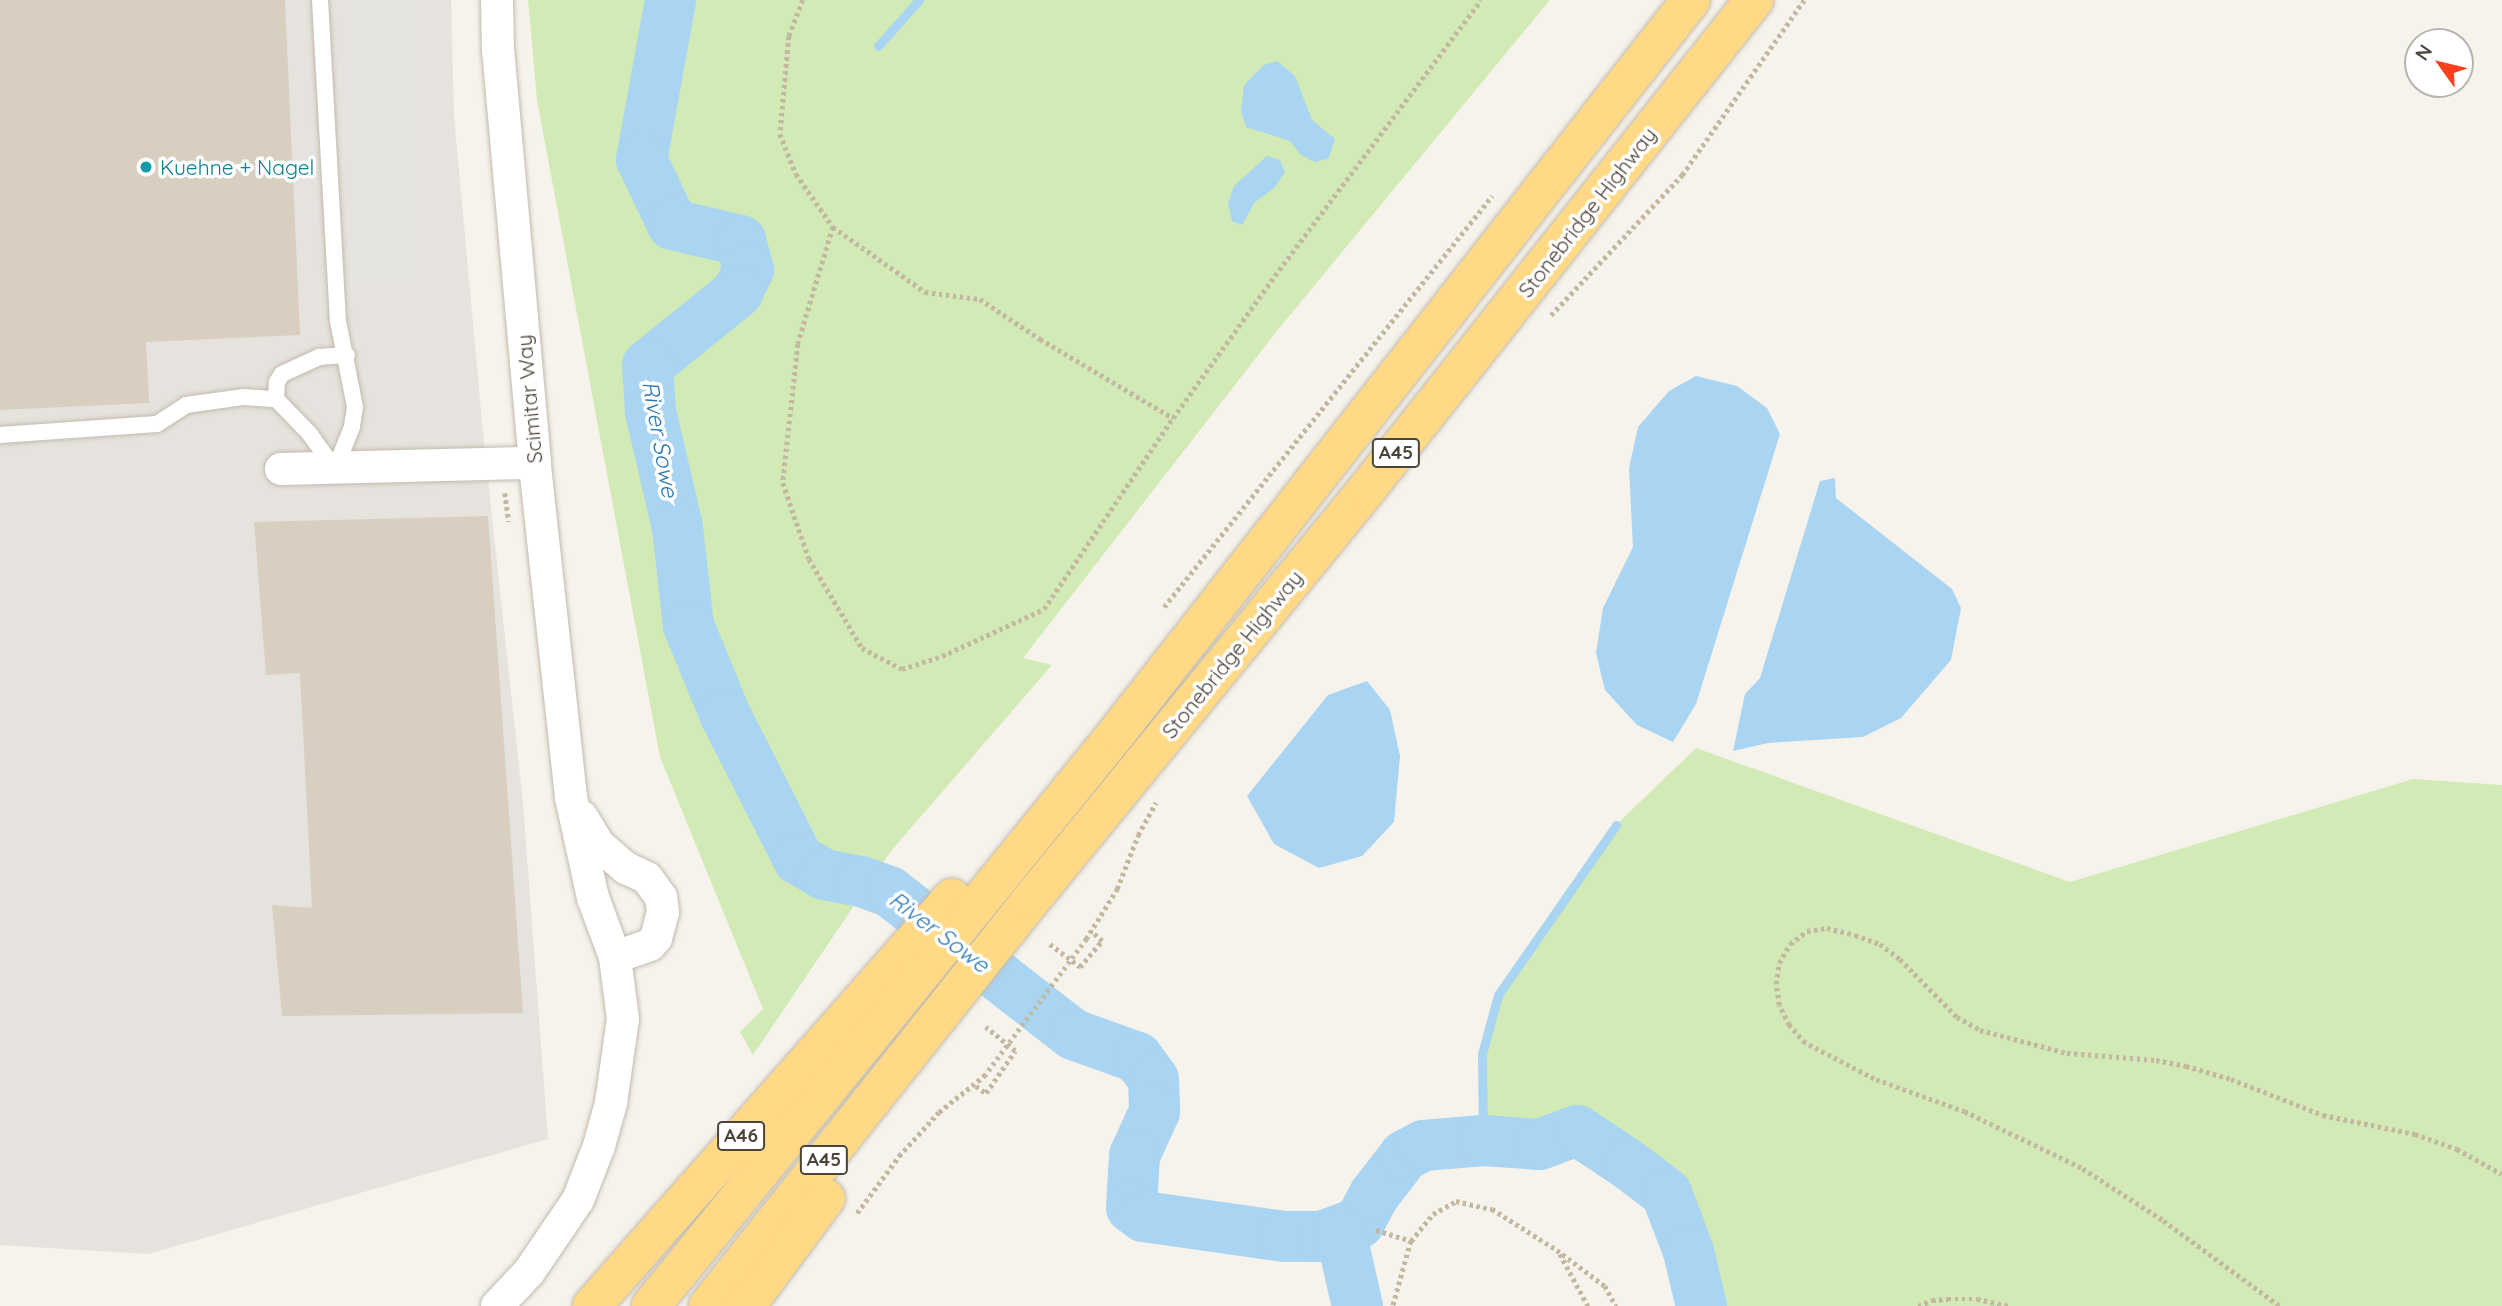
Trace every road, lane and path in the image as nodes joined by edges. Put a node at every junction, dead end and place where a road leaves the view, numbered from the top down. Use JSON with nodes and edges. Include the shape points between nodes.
{"nodes":[{"id":1,"x":320,"y":0,"type":"edge"},
{"id":2,"x":497,"y":0,"type":"edge"},
{"id":3,"x":803,"y":0,"type":"edge"},
{"id":4,"x":1481,"y":0,"type":"edge"},
{"id":5,"x":1691,"y":0,"type":"edge"},
{"id":6,"x":1754,"y":0,"type":"edge"},
{"id":7,"x":1804,"y":0,"type":"edge"},
{"id":8,"x":1493,"y":195,"type":"dead end"},
{"id":9,"x":833,"y":227,"type":"junction"},
{"id":10,"x":1546,"y":320,"type":"dead end"},
{"id":11,"x":347,"y":355,"type":"junction"},
{"id":12,"x":276,"y":399,"type":"junction"},
{"id":13,"x":1173,"y":418,"type":"junction"},
{"id":14,"x":0,"y":435,"type":"edge"},
{"id":15,"x":535,"y":463,"type":"junction"},
{"id":16,"x":281,"y":469,"type":"dead end"},
{"id":17,"x":335,"y":469,"type":"junction"},
{"id":18,"x":1164,"y":607,"type":"dead end"},
{"id":19,"x":571,"y":797,"type":"junction"},
{"id":20,"x":1157,"y":801,"type":"dead end"},
{"id":21,"x":1091,"y":931,"type":"junction"},
{"id":22,"x":1050,"y":944,"type":"dead end"},
{"id":23,"x":615,"y":957,"type":"junction"},
{"id":24,"x":903,"y":975,"type":"junction"},
{"id":25,"x":960,"y":1022,"type":"junction"},
{"id":26,"x":976,"y":1086,"type":"junction"},
{"id":27,"x":2502,"y":1174,"type":"edge"},
{"id":28,"x":851,"y":1220,"type":"dead end"},
{"id":29,"x":1376,"y":1230,"type":"dead end"},
{"id":30,"x":1410,"y":1241,"type":"junction"},
{"id":31,"x":1558,"y":1250,"type":"junction"},
{"id":32,"x":497,"y":1306,"type":"edge"},
{"id":33,"x":592,"y":1306,"type":"edge"},
{"id":34,"x":651,"y":1306,"type":"edge"},
{"id":35,"x":708,"y":1306,"type":"edge"},
{"id":36,"x":746,"y":1306,"type":"edge"},
{"id":37,"x":1393,"y":1306,"type":"edge"},
{"id":38,"x":1588,"y":1306,"type":"edge"},
{"id":39,"x":1616,"y":1306,"type":"edge"},
{"id":40,"x":1918,"y":1306,"type":"edge"},
{"id":41,"x":2009,"y":1306,"type":"edge"},
{"id":42,"x":2279,"y":1306,"type":"edge"}],
"edges":[{"from":1,"to":11,"type":"lane","via":[[338,321]]},
{"from":2,"to":15,"type":"street","name":"Scimitar Way"},
{"from":3,"to":9,"type":"path","via":[[789,36],[779,134],[796,174]]},
{"from":4,"to":13,"type":"path"},
{"from":5,"to":24,"type":"highway","name":"Stonebridge Highway","number":"A45","via":[[1116,734]]},
{"from":6,"to":25,"type":"highway","name":"Stonebridge Highway","number":"A45","via":[[1367,489],[1031,901]]},
{"from":7,"to":10,"type":"path","via":[[1682,175]]},
{"from":8,"to":18,"type":"path"},
{"from":9,"to":13,"type":"path","via":[[925,292],[980,299]]},
{"from":9,"to":13,"type":"path","via":[[798,344],[783,483],[809,559],[862,648],[902,669],[942,656],[1044,609]]},
{"from":11,"to":12,"type":"lane","via":[[319,357],[282,374]]},
{"from":11,"to":17,"type":"lane","via":[[355,407],[352,428]]},
{"from":12,"to":14,"type":"lane","via":[[244,397],[186,405],[157,424]]},
{"from":12,"to":17,"type":"lane"},
{"from":15,"to":17,"type":"street"},
{"from":15,"to":19,"type":"street","name":"Scimitar Way"},
{"from":16,"to":17,"type":"street"},
{"from":19,"to":23,"type":"street","name":"Scimitar Way","via":[[593,898]]},
{"from":19,"to":23,"type":"street","name":"Scimitar Way","via":[[598,844],[626,868],[647,878],[661,897],[663,912],[656,939]]},
{"from":20,"to":21,"type":"path","via":[[1117,889]]},
{"from":21,"to":22,"type":"path","via":[[1102,941],[1080,967]]},
{"from":21,"to":26,"type":"path","bridge":true},
{"from":23,"to":32,"type":"street","name":"Scimitar Way","via":[[623,1019],[611,1103],[599,1146],[578,1200],[529,1272]]},
{"from":24,"to":33,"type":"highway","number":"A46"},
{"from":24,"to":34,"type":"highway","name":"Stonebridge Highway","number":"A45","via":[[780,1143]]},
{"from":25,"to":26,"type":"path","via":[[1015,1051],[986,1093]]},
{"from":25,"to":35,"type":"highway","name":"Stonebridge Highway","number":"A45"},
{"from":25,"to":36,"type":"highway"},
{"from":26,"to":28,"type":"path","via":[[939,1112]]},
{"from":27,"to":42,"type":"path","via":[[2415,1133],[2323,1115],[2186,1066],[2067,1053],[1980,1030],[1957,1017],[1900,959],[1855,934],[1827,928],[1807,931],[1790,944],[1779,963],[1779,1005],[1805,1043],[1874,1079],[1965,1112],[2081,1168],[2162,1220]]},
{"from":29,"to":30,"type":"path"},
{"from":30,"to":31,"type":"path","via":[[1433,1214],[1456,1200],[1492,1209]]},
{"from":30,"to":37,"type":"path"},
{"from":31,"to":38,"type":"path"},
{"from":31,"to":39,"type":"path","via":[[1605,1286]]},
{"from":40,"to":41,"type":"path","via":[[1948,1299]]}]}
